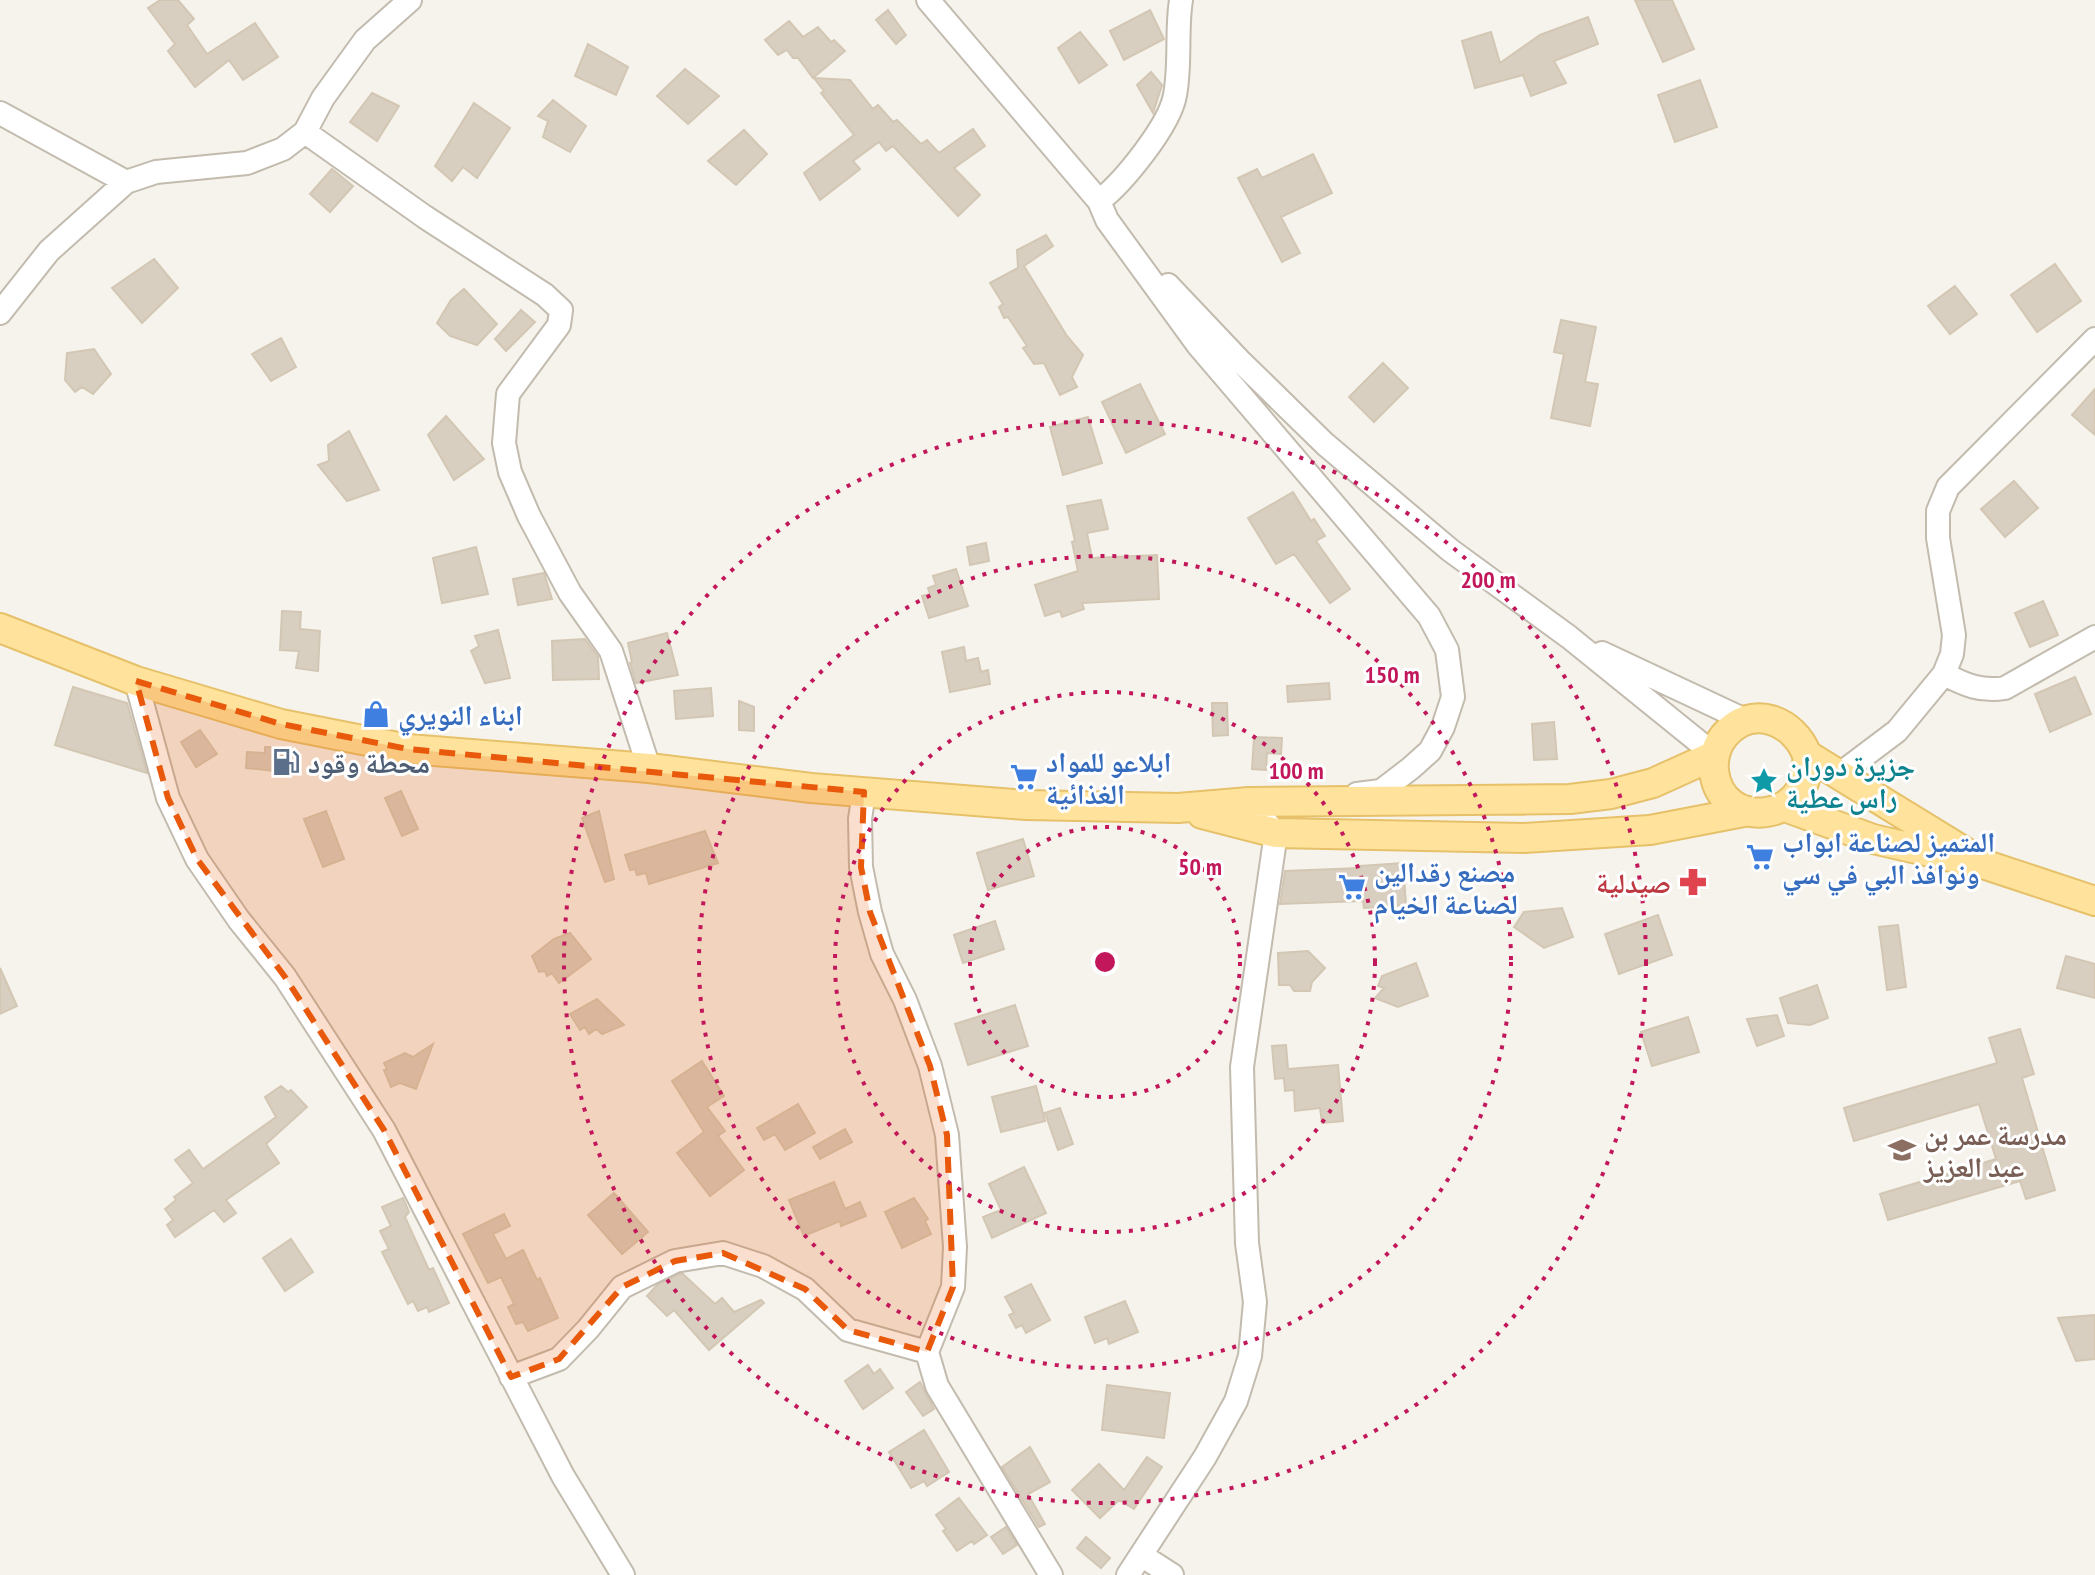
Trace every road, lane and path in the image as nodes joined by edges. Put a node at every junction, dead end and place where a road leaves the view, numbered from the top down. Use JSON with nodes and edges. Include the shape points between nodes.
{"nodes":[{"id":1,"x":410,"y":0,"type":"edge"},
{"id":2,"x":928,"y":0,"type":"edge"},
{"id":3,"x":1181,"y":0,"type":"edge"},
{"id":4,"x":0,"y":113,"type":"edge"},
{"id":5,"x":305,"y":132,"type":"junction"},
{"id":6,"x":126,"y":182,"type":"junction"},
{"id":7,"x":1103,"y":211,"type":"junction"},
{"id":8,"x":0,"y":313,"type":"edge"},
{"id":9,"x":2095,"y":339,"type":"edge"},
{"id":10,"x":0,"y":628,"type":"edge"},
{"id":11,"x":1569,"y":637,"type":"junction"},
{"id":12,"x":2095,"y":637,"type":"edge"},
{"id":13,"x":1944,"y":674,"type":"junction"},
{"id":14,"x":136,"y":681,"type":"junction"},
{"id":15,"x":1747,"y":721,"type":"junction"},
{"id":16,"x":1715,"y":755,"type":"junction"},
{"id":17,"x":1807,"y":755,"type":"junction"},
{"id":18,"x":649,"y":768,"type":"junction"},
{"id":19,"x":1840,"y":774,"type":"junction"},
{"id":20,"x":864,"y":792,"type":"junction"},
{"id":21,"x":1263,"y":803,"type":"junction"},
{"id":22,"x":1785,"y":807,"type":"junction"},
{"id":23,"x":1178,"y":808,"type":"junction"},
{"id":24,"x":1749,"y":811,"type":"junction"},
{"id":25,"x":1276,"y":833,"type":"junction"},
{"id":26,"x":1986,"y":865,"type":"junction"},
{"id":27,"x":2095,"y":901,"type":"edge"},
{"id":28,"x":927,"y":1352,"type":"junction"},
{"id":29,"x":511,"y":1377,"type":"junction"},
{"id":30,"x":1141,"y":1555,"type":"junction"},
{"id":31,"x":623,"y":1575,"type":"edge"},
{"id":32,"x":1051,"y":1575,"type":"edge"},
{"id":33,"x":1128,"y":1575,"type":"edge"},
{"id":34,"x":1172,"y":1575,"type":"edge"}],
"edges":[{"from":1,"to":5,"type":"street","via":[[365,40]]},
{"from":2,"to":7,"type":"street"},
{"from":3,"to":7,"type":"street","via":[[1175,99]]},
{"from":4,"to":6,"type":"street"},
{"from":5,"to":6,"type":"street","via":[[283,149],[247,163],[156,172]]},
{"from":5,"to":18,"type":"street","via":[[561,310],[559,325],[508,394],[504,443],[529,516],[570,593],[611,651]]},
{"from":6,"to":8,"type":"street","via":[[49,251]]},
{"from":7,"to":11,"type":"street","via":[[1239,360],[1325,444],[1450,550]]},
{"from":7,"to":21,"type":"street","via":[[1198,345],[1429,616],[1447,650],[1453,697],[1430,751],[1381,791]]},
{"from":9,"to":13,"type":"street","via":[[1948,487],[1938,511],[1954,635]]},
{"from":10,"to":14,"type":"main road"},
{"from":11,"to":15,"type":"street"},
{"from":11,"to":16,"type":"street"},
{"from":12,"to":13,"type":"street","via":[[2005,688],[1970,688]]},
{"from":13,"to":19,"type":"street","via":[[1897,731]]},
{"from":14,"to":18,"type":"main road","via":[[281,724],[408,749]]},
{"from":14,"to":29,"type":"street","via":[[168,798],[197,859],[285,977],[384,1130]]},
{"from":15,"to":16,"type":"main road","via":[[1726,734]]},
{"from":15,"to":17,"type":"main road","via":[[1784,725],[1795,732]]},
{"from":16,"to":21,"type":"main road","via":[[1653,783],[1570,799]]},
{"from":16,"to":24,"type":"main road","via":[[1717,787]]},
{"from":17,"to":19,"type":"main road"},
{"from":17,"to":22,"type":"main road","via":[[1807,778]]},
{"from":18,"to":20,"type":"main road"},
{"from":19,"to":26,"type":"main road"},
{"from":20,"to":23,"type":"main road","via":[[1026,805]]},
{"from":20,"to":28,"type":"street","via":[[861,867],[870,912],[882,954],[930,1066],[947,1135],[953,1287]]},
{"from":21,"to":23,"type":"main road"},
{"from":21,"to":25,"type":"street"},
{"from":22,"to":24,"type":"main road"},
{"from":22,"to":26,"type":"main road","via":[[1873,839]]},
{"from":23,"to":25,"type":"main road"},
{"from":24,"to":25,"type":"main road","via":[[1650,830],[1524,838]]},
{"from":25,"to":30,"type":"street","via":[[1242,1067],[1247,1243],[1255,1302],[1250,1356],[1236,1401]]},
{"from":26,"to":27,"type":"main road"},
{"from":28,"to":29,"type":"street","via":[[848,1330],[805,1289],[763,1266],[723,1253],[675,1261],[622,1287],[559,1359]]},
{"from":28,"to":32,"type":"street","via":[[937,1386]]},
{"from":29,"to":31,"type":"street"},
{"from":30,"to":33,"type":"street"},
{"from":30,"to":34,"type":"street"}]}
